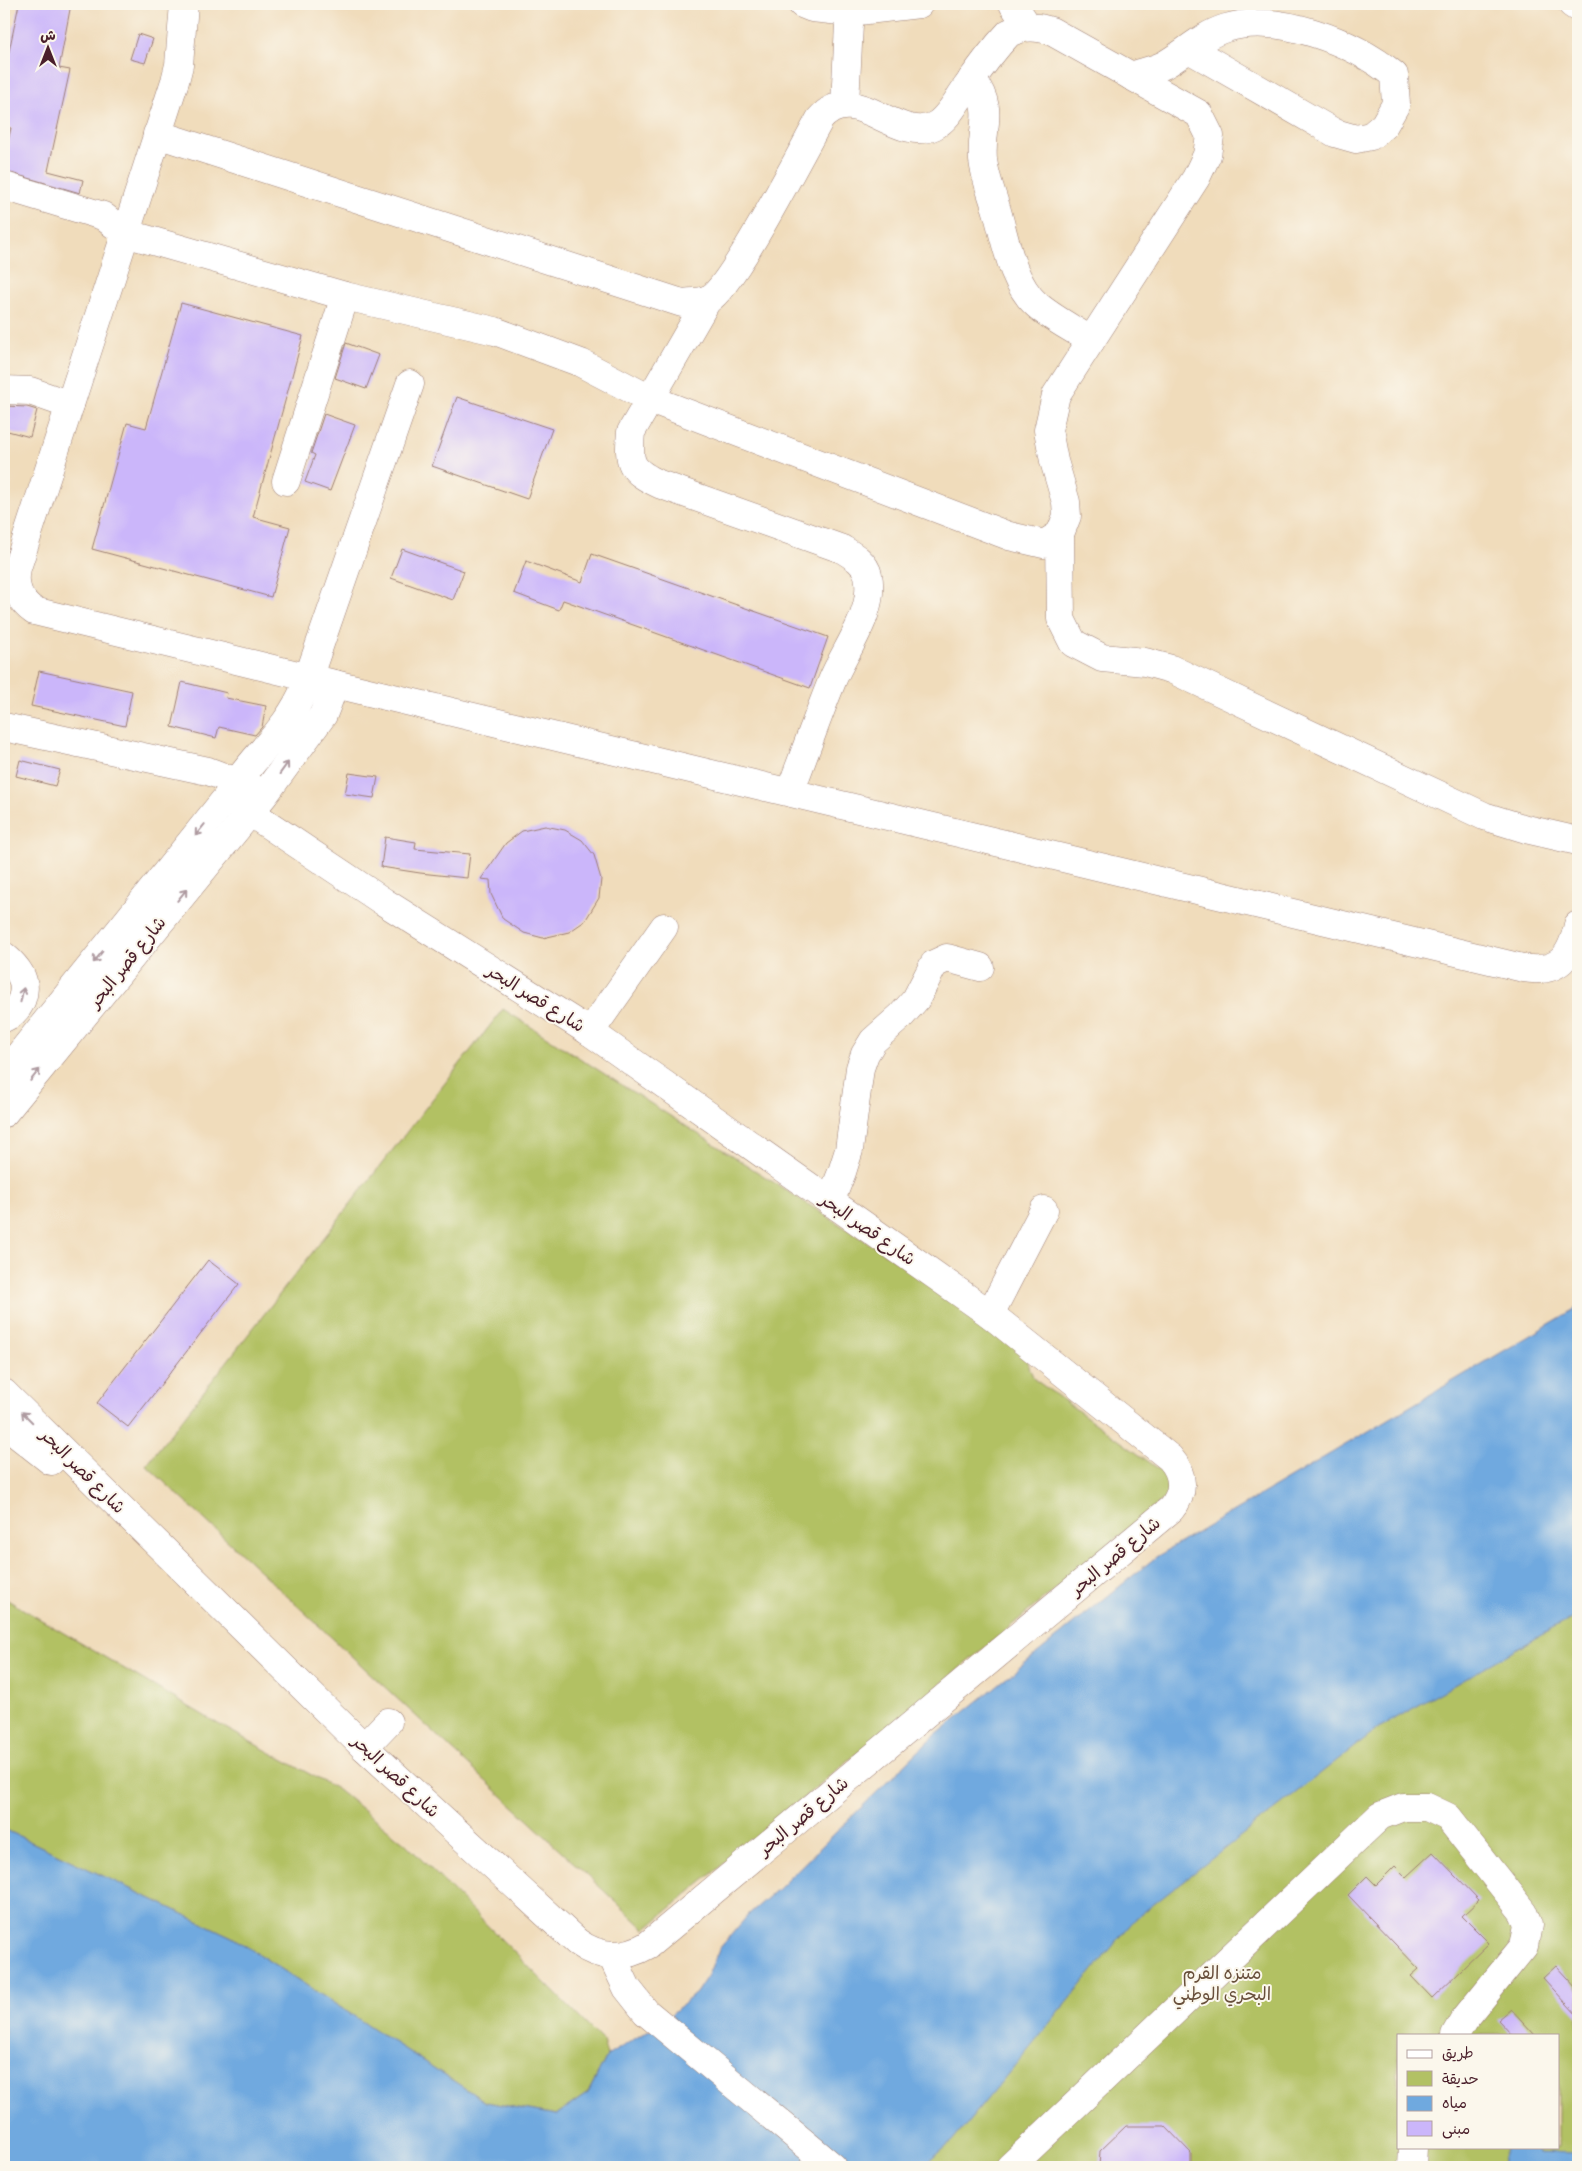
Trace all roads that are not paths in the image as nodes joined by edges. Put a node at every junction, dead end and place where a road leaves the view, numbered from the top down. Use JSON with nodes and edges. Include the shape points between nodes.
{"nodes":[{"id":1,"x":184,"y":4,"type":"edge"},
{"id":2,"x":802,"y":4,"type":"edge"},
{"id":3,"x":919,"y":4,"type":"edge"},
{"id":4,"x":1013,"y":4,"type":"edge"},
{"id":5,"x":1572,"y":4,"type":"edge"},
{"id":6,"x":850,"y":8,"type":"edge"},
{"id":7,"x":1578,"y":8,"type":"edge"},
{"id":8,"x":1028,"y":27,"type":"junction"},
{"id":9,"x":1189,"y":49,"type":"junction"},
{"id":10,"x":1131,"y":76,"type":"junction"},
{"id":11,"x":972,"y":80,"type":"junction"},
{"id":12,"x":845,"y":104,"type":"junction"},
{"id":13,"x":157,"y":134,"type":"junction"},
{"id":14,"x":4,"y":186,"type":"edge"},
{"id":15,"x":125,"y":233,"type":"junction"},
{"id":16,"x":345,"y":296,"type":"junction"},
{"id":17,"x":708,"y":299,"type":"junction"},
{"id":18,"x":1092,"y":341,"type":"junction"},
{"id":19,"x":410,"y":384,"type":"dead end"},
{"id":20,"x":4,"y":390,"type":"edge"},
{"id":21,"x":650,"y":399,"type":"junction"},
{"id":22,"x":70,"y":405,"type":"junction"},
{"id":23,"x":286,"y":481,"type":"dead end"},
{"id":24,"x":1060,"y":534,"type":"junction"},
{"id":25,"x":15,"y":578,"type":"junction"},
{"id":26,"x":4,"y":613,"type":"edge"},
{"id":27,"x":308,"y":678,"type":"junction"},
{"id":28,"x":334,"y":684,"type":"junction"},
{"id":29,"x":4,"y":727,"type":"edge"},
{"id":30,"x":232,"y":789,"type":"junction"},
{"id":31,"x":790,"y":792,"type":"junction"},
{"id":32,"x":258,"y":803,"type":"junction"},
{"id":33,"x":1578,"y":841,"type":"edge"},
{"id":34,"x":1578,"y":925,"type":"edge"},
{"id":35,"x":664,"y":927,"type":"dead end"},
{"id":36,"x":4,"y":956,"type":"edge"},
{"id":37,"x":980,"y":967,"type":"dead end"},
{"id":38,"x":4,"y":1018,"type":"edge"},
{"id":39,"x":590,"y":1032,"type":"junction"},
{"id":40,"x":4,"y":1074,"type":"edge"},
{"id":41,"x":4,"y":1113,"type":"edge"},
{"id":42,"x":830,"y":1202,"type":"junction"},
{"id":43,"x":1044,"y":1210,"type":"dead end"},
{"id":44,"x":990,"y":1314,"type":"junction"},
{"id":45,"x":4,"y":1393,"type":"edge"},
{"id":46,"x":4,"y":1424,"type":"edge"},
{"id":47,"x":161,"y":1550,"type":"junction"},
{"id":48,"x":388,"y":1722,"type":"dead end"},
{"id":49,"x":364,"y":1747,"type":"junction"},
{"id":50,"x":612,"y":1956,"type":"junction"},
{"id":51,"x":1456,"y":2034,"type":"edge"},
{"id":52,"x":1413,"y":2148,"type":"edge"},
{"id":53,"x":833,"y":2167,"type":"edge"},
{"id":54,"x":1010,"y":2167,"type":"edge"},
{"id":55,"x":1412,"y":2167,"type":"edge"}],
"edges":[{"from":1,"to":13,"type":"street","via":[[179,65]]},
{"from":2,"to":6,"type":"street","via":[[812,8]]},
{"from":3,"to":6,"type":"street"},
{"from":4,"to":8,"type":"street"},
{"from":5,"to":7,"type":"street"},
{"from":6,"to":12,"type":"street"},
{"from":8,"to":10,"type":"street","via":[[1052,31]]},
{"from":8,"to":11,"type":"street","via":[[1009,33]]},
{"from":9,"to":9,"type":"street","via":[[1227,28],[1254,24],[1313,32],[1362,54],[1394,75],[1396,104],[1384,124],[1371,136],[1356,139],[1335,132]]},
{"from":9,"to":10,"type":"street","via":[[1162,66]]},
{"from":10,"to":18,"type":"street","via":[[1198,114],[1210,136],[1207,155],[1196,178]]},
{"from":11,"to":12,"type":"street","via":[[948,114],[934,126],[907,127]]},
{"from":11,"to":18,"type":"street","via":[[982,92],[987,111],[983,143],[986,176],[1016,273],[1036,305]]},
{"from":12,"to":17,"type":"street","via":[[829,109],[820,119],[736,267]]},
{"from":13,"to":15,"type":"street"},
{"from":13,"to":17,"type":"street","via":[[682,303]]},
{"from":14,"to":15,"type":"street","via":[[103,216]]},
{"from":15,"to":16,"type":"street"},
{"from":15,"to":22,"type":"street"},
{"from":16,"to":21,"type":"street","via":[[495,331],[581,363]]},
{"from":16,"to":23,"type":"street"},
{"from":17,"to":21,"type":"street"},
{"from":18,"to":24,"type":"street","via":[[1056,395],[1048,430],[1066,502],[1067,516]]},
{"from":19,"to":27,"type":"street","name":"شارع قصر البحر"},
{"from":20,"to":22,"type":"street","via":[[30,391]]},
{"from":21,"to":24,"type":"street","via":[[1009,536],[1044,544]]},
{"from":21,"to":31,"type":"street","via":[[631,432],[630,440],[633,466],[641,475],[842,549],[859,560],[868,574],[864,614],[832,680]]},
{"from":22,"to":25,"type":"street"},
{"from":24,"to":33,"type":"street","via":[[1061,620],[1073,643],[1102,658],[1144,662],[1171,669],[1484,816]]},
{"from":25,"to":26,"type":"street"},
{"from":25,"to":27,"type":"street","via":[[19,596],[34,611]]},
{"from":27,"to":28,"type":"street"},
{"from":27,"to":30,"type":"street","name":"شارع قصر البحر","via":[[286,724]]},
{"from":28,"to":31,"type":"street"},
{"from":32,"to":28,"type":"street","name":"شارع قصر البحر","one_way":true,"via":[[323,715]]},
{"from":29,"to":30,"type":"street","via":[[208,771]]},
{"from":30,"to":32,"type":"street","name":"شارع قصر البحر"},
{"from":30,"to":40,"type":"street","name":"شارع قصر البحر","one_way":true},
{"from":31,"to":34,"type":"street","via":[[1534,970],[1554,966],[1562,960],[1574,944]]},
{"from":32,"to":39,"type":"street","name":"شارع قصر البحر","via":[[384,902]]},
{"from":41,"to":32,"type":"street","name":"شارع قصر البحر","one_way":true},
{"from":35,"to":39,"type":"street"},
{"from":38,"to":36,"type":"street","one_way":true,"via":[[19,1005],[24,989],[20,973]]},
{"from":37,"to":42,"type":"street","via":[[947,958],[934,964],[908,1008],[873,1041],[860,1068],[849,1150]]},
{"from":39,"to":42,"type":"street","name":"شارع قصر البحر"},
{"from":42,"to":44,"type":"street","name":"شارع قصر البحر"},
{"from":43,"to":44,"type":"street"},
{"from":44,"to":50,"type":"street","name":"شارع قصر البحر","via":[[1170,1458],[1178,1469],[1181,1483],[1176,1504],[648,1945],[631,1954]]},
{"from":47,"to":45,"type":"street","name":"شارع قصر البحر","one_way":true},
{"from":46,"to":47,"type":"street","name":"شارع قصر البحر"},
{"from":47,"to":49,"type":"street","name":"شارع قصر البحر"},
{"from":48,"to":49,"type":"street"},
{"from":49,"to":50,"type":"street","name":"شارع قصر البحر","via":[[577,1942],[593,1952]]},
{"from":50,"to":53,"type":"street","via":[[627,1988],[646,2012]]},
{"from":51,"to":54,"type":"street","via":[[1524,1946],[1528,1925],[1523,1912],[1448,1817],[1427,1807],[1403,1807],[1380,1816]]},
{"from":52,"to":55,"type":"street"}]}
